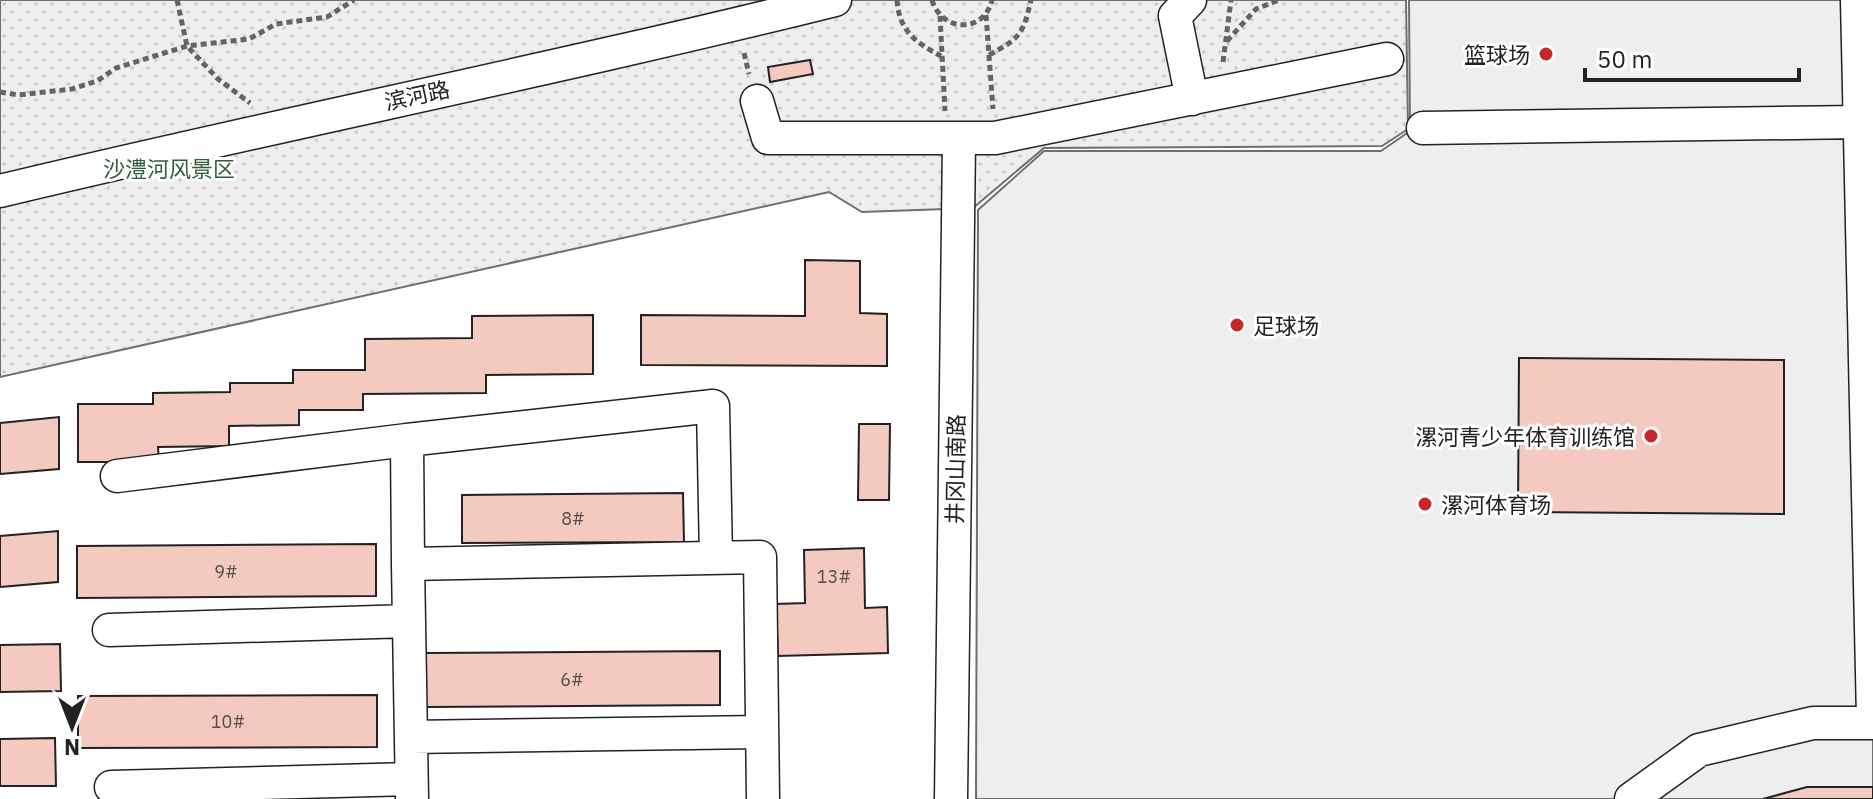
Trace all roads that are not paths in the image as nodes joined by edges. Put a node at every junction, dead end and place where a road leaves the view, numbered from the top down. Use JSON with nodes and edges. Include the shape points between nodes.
{"nodes":[{"id":1,"x":835,"y":0,"type":"edge"},
{"id":2,"x":1190,"y":0,"type":"edge"},
{"id":3,"x":1857,"y":0,"type":"edge"},
{"id":4,"x":1387,"y":59,"type":"dead end"},
{"id":5,"x":1205,"y":96,"type":"junction"},
{"id":6,"x":757,"y":101,"type":"road end"},
{"id":7,"x":1860,"y":122,"type":"junction"},
{"id":8,"x":1423,"y":128,"type":"dead end"},
{"id":9,"x":953,"y":140,"type":"junction"},
{"id":10,"x":0,"y":191,"type":"edge"},
{"id":11,"x":407,"y":440,"type":"junction"},
{"id":12,"x":117,"y":476,"type":"dead end"},
{"id":13,"x":716,"y":558,"type":"junction"},
{"id":14,"x":408,"y":564,"type":"junction"},
{"id":15,"x":409,"y":621,"type":"junction"},
{"id":16,"x":109,"y":630,"type":"dead end"},
{"id":17,"x":1873,"y":720,"type":"edge"},
{"id":18,"x":762,"y":732,"type":"junction"},
{"id":19,"x":411,"y":737,"type":"junction"},
{"id":20,"x":1873,"y":738,"type":"edge"},
{"id":21,"x":111,"y":787,"type":"dead end"},
{"id":22,"x":412,"y":789,"type":"edge"},
{"id":23,"x":763,"y":799,"type":"edge"},
{"id":24,"x":951,"y":799,"type":"edge"},
{"id":25,"x":1631,"y":799,"type":"edge"},
{"id":26,"x":1653,"y":799,"type":"edge"}],
"edges":[{"from":1,"to":10,"type":"street","name":"滨河路"},
{"from":2,"to":5,"type":"street","via":[[1175,16]]},
{"from":3,"to":7,"type":"street"},
{"from":4,"to":5,"type":"street"},
{"from":5,"to":9,"type":"street","via":[[995,138]]},
{"from":6,"to":9,"type":"street","via":[[768,138]]},
{"from":7,"to":8,"type":"street"},
{"from":7,"to":17,"type":"street"},
{"from":9,"to":24,"type":"street","name":"井冈山南路"},
{"from":11,"to":12,"type":"street"},
{"from":11,"to":13,"type":"street","via":[[713,406]]},
{"from":11,"to":14,"type":"street"},
{"from":13,"to":14,"type":"street"},
{"from":13,"to":18,"type":"street","via":[[760,557]]},
{"from":14,"to":15,"type":"street"},
{"from":15,"to":16,"type":"street"},
{"from":15,"to":19,"type":"street"},
{"from":17,"to":25,"type":"street","via":[[1813,723],[1699,750]]},
{"from":18,"to":19,"type":"street"},
{"from":18,"to":23,"type":"street"},
{"from":19,"to":22,"type":"street"},
{"from":20,"to":26,"type":"street","via":[[1825,738],[1707,761]]},
{"from":21,"to":22,"type":"street"}]}
